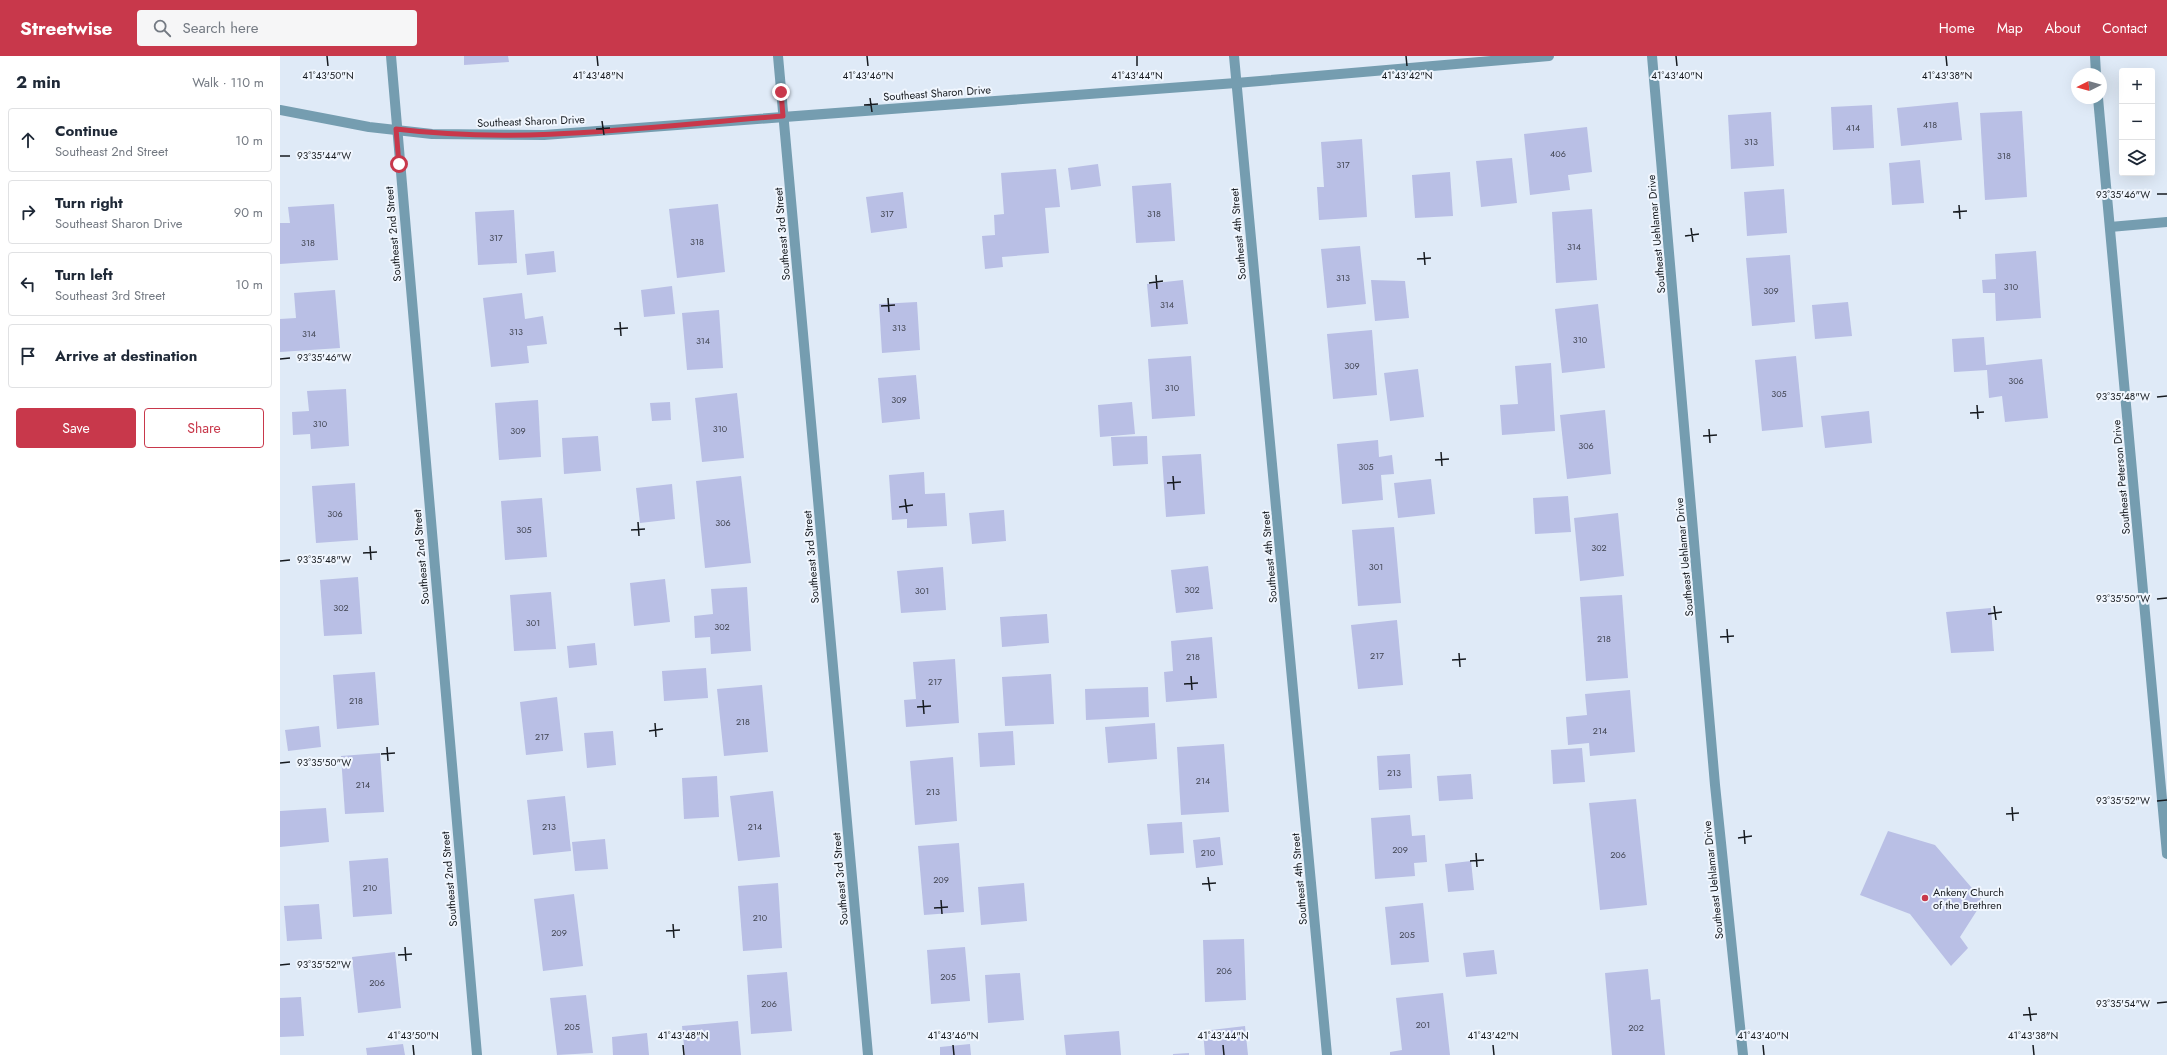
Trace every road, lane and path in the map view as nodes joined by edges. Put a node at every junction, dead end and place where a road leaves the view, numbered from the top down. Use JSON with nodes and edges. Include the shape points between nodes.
{"nodes":[{"id":1,"x":391,"y":56,"type":"edge"},
{"id":2,"x":778,"y":56,"type":"edge"},
{"id":3,"x":1234,"y":56,"type":"edge"},
{"id":4,"x":1549,"y":56,"type":"edge"},
{"id":5,"x":1652,"y":56,"type":"edge"},
{"id":6,"x":2095,"y":56,"type":"edge"},
{"id":7,"x":2096,"y":68,"type":"edge"},
{"id":8,"x":1236,"y":83,"type":"junction"},
{"id":9,"x":2099,"y":104,"type":"edge"},
{"id":10,"x":280,"y":110,"type":"edge"},
{"id":11,"x":783,"y":116,"type":"junction"},
{"id":12,"x":396,"y":129,"type":"junction"},
{"id":13,"x":2167,"y":222,"type":"edge"},
{"id":14,"x":2110,"y":227,"type":"junction"},
{"id":15,"x":2167,"y":854,"type":"edge"},
{"id":16,"x":477,"y":1055,"type":"edge"},
{"id":17,"x":868,"y":1055,"type":"edge"},
{"id":18,"x":1327,"y":1055,"type":"edge"},
{"id":19,"x":1744,"y":1055,"type":"edge"}],
"edges":[{"from":1,"to":12,"type":"street","name":"Southeast 2nd Street"},
{"from":2,"to":11,"type":"street","name":"Southeast 3rd Street"},
{"from":3,"to":8,"type":"street","name":"Southeast 4th Street"},
{"from":4,"to":8,"type":"street","name":"Southeast Sharon Drive"},
{"from":5,"to":19,"type":"street","name":"Southeast Uehlamar Drive","via":[[1715,785]]},
{"from":6,"to":7,"type":"street"},
{"from":8,"to":11,"type":"street","name":"Southeast Sharon Drive"},
{"from":8,"to":18,"type":"street","name":"Southeast 4th Street"},
{"from":9,"to":14,"type":"street","name":"Southeast Peterson Drive"},
{"from":10,"to":12,"type":"street","name":"Southeast Sharon Drive","via":[[369,127]]},
{"from":11,"to":12,"type":"street","name":"Southeast Sharon Drive","via":[[544,135],[440,134]]},
{"from":11,"to":17,"type":"street","name":"Southeast 3rd Street"},
{"from":12,"to":16,"type":"street","name":"Southeast 2nd Street"},
{"from":13,"to":14,"type":"street"},
{"from":14,"to":15,"type":"street","name":"Southeast Peterson Drive"}]}
